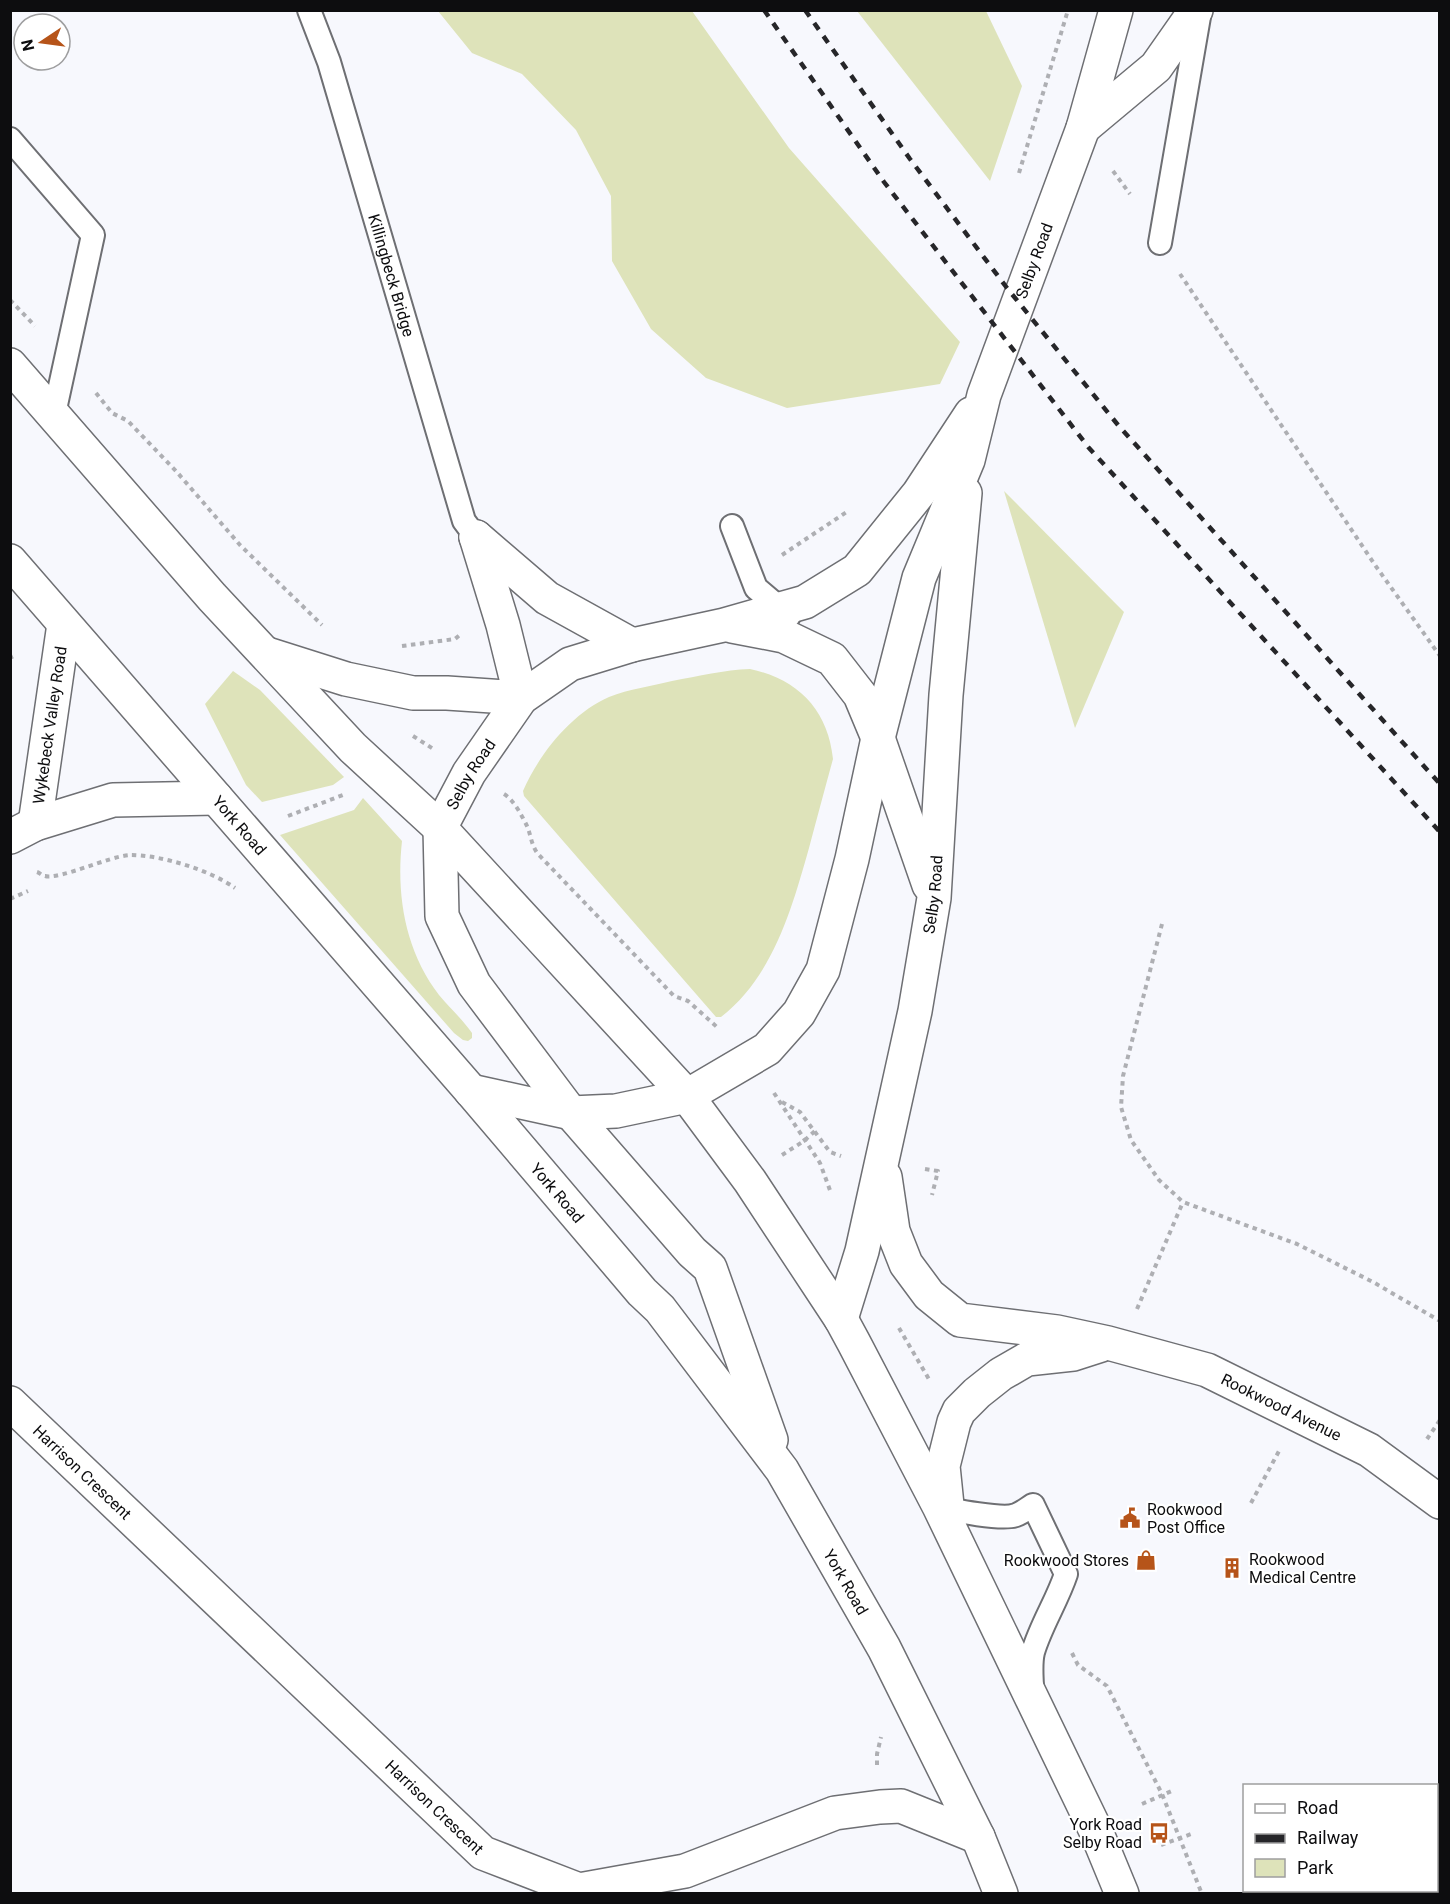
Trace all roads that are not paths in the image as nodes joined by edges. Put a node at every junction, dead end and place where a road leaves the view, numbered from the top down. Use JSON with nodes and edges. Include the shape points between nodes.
{"nodes":[{"id":1,"x":309,"y":10,"type":"edge"},
{"id":2,"x":1116,"y":10,"type":"edge"},
{"id":3,"x":1198,"y":10,"type":"edge"},
{"id":4,"x":1083,"y":128,"type":"junction"},
{"id":5,"x":10,"y":139,"type":"edge"},
{"id":6,"x":1160,"y":243,"type":"road end"},
{"id":7,"x":10,"y":365,"type":"edge"},
{"id":8,"x":984,"y":395,"type":"junction"},
{"id":9,"x":54,"y":414,"type":"junction"},
{"id":10,"x":968,"y":460,"type":"junction"},
{"id":11,"x":732,"y":526,"type":"dead end"},
{"id":12,"x":476,"y":537,"type":"junction"},
{"id":13,"x":10,"y":561,"type":"edge"},
{"id":14,"x":782,"y":610,"type":"junction"},
{"id":15,"x":64,"y":624,"type":"junction"},
{"id":16,"x":724,"y":625,"type":"junction"},
{"id":17,"x":632,"y":645,"type":"junction"},
{"id":18,"x":265,"y":654,"type":"junction"},
{"id":19,"x":832,"y":660,"type":"junction"},
{"id":20,"x":521,"y":698,"type":"junction"},
{"id":21,"x":878,"y":738,"type":"junction"},
{"id":22,"x":216,"y":798,"type":"junction"},
{"id":23,"x":440,"y":828,"type":"junction"},
{"id":24,"x":21,"y":832,"type":"edge"},
{"id":25,"x":934,"y":898,"type":"junction"},
{"id":26,"x":471,"y":1091,"type":"junction"},
{"id":27,"x":687,"y":1096,"type":"junction"},
{"id":28,"x":571,"y":1113,"type":"junction"},
{"id":29,"x":882,"y":1161,"type":"junction"},
{"id":30,"x":841,"y":1319,"type":"junction"},
{"id":31,"x":1115,"y":1345,"type":"junction"},
{"id":32,"x":10,"y":1403,"type":"edge"},
{"id":33,"x":782,"y":1470,"type":"junction"},
{"id":34,"x":1440,"y":1502,"type":"edge"},
{"id":35,"x":945,"y":1515,"type":"junction"},
{"id":36,"x":1032,"y":1698,"type":"junction"},
{"id":37,"x":978,"y":1838,"type":"junction"},
{"id":38,"x":1001,"y":1893,"type":"edge"},
{"id":39,"x":1122,"y":1893,"type":"edge"}],
"edges":[{"from":1,"to":12,"type":"lane","name":"Killingbeck Bridge","via":[[329,62],[464,521]]},
{"from":2,"to":4,"type":"main road","name":"Selby Road"},
{"from":3,"to":4,"type":"main road","name":"Selby Road","via":[[1156,67]]},
{"from":3,"to":6,"type":"lane"},
{"from":4,"to":8,"type":"main road","name":"Selby Road"},
{"from":5,"to":9,"type":"lane","via":[[93,235]]},
{"from":7,"to":9,"type":"main road"},
{"from":8,"to":10,"type":"main road","name":"Selby Road"},
{"from":8,"to":14,"type":"main road","name":"Selby Road","via":[[919,494],[857,570],[805,602]]},
{"from":9,"to":18,"type":"main road"},
{"from":10,"to":21,"type":"main road","name":"Selby Road","via":[[919,578]]},
{"from":10,"to":25,"type":"main road","name":"Selby Road","via":[[946,695]]},
{"from":11,"to":14,"type":"lane","via":[[756,588]]},
{"from":12,"to":17,"type":"main road","name":"Killingbeck Bridge","via":[[547,598]]},
{"from":12,"to":20,"type":"main road","name":"Killingbeck Bridge"},
{"from":13,"to":15,"type":"main road","name":"York Road"},
{"from":14,"to":16,"type":"main road","name":"Selby Road"},
{"from":14,"to":19,"type":"lane"},
{"from":15,"to":22,"type":"main road","name":"York Road"},
{"from":15,"to":24,"type":"main road","name":"Wykebeck Valley Road"},
{"from":16,"to":17,"type":"main road","name":"Selby Road"},
{"from":16,"to":19,"type":"main road","via":[[784,636]]},
{"from":17,"to":20,"type":"main road","name":"Selby Road","via":[[570,664]]},
{"from":18,"to":20,"type":"main road","via":[[346,680],[413,693]]},
{"from":18,"to":23,"type":"main road","via":[[374,768]]},
{"from":19,"to":21,"type":"main road","via":[[860,696]]},
{"from":20,"to":23,"type":"main road","name":"Selby Road","via":[[469,773]]},
{"from":21,"to":25,"type":"main road"},
{"from":21,"to":27,"type":"main road","name":"Selby Road","via":[[823,970],[799,1013],[767,1049]]},
{"from":22,"to":24,"type":"main road","name":"Wykebeck Valley Road","via":[[113,800]]},
{"from":22,"to":26,"type":"main road","name":"York Road"},
{"from":23,"to":27,"type":"main road"},
{"from":23,"to":28,"type":"main road","via":[[442,916],[474,984]]},
{"from":25,"to":29,"type":"main road","name":"Selby Road","via":[[915,1011]]},
{"from":26,"to":28,"type":"main road","name":"Selby Road"},
{"from":26,"to":33,"type":"main road","name":"York Road","via":[[660,1309]]},
{"from":27,"to":28,"type":"main road","name":"Selby Road","via":[[616,1111]]},
{"from":27,"to":30,"type":"main road","via":[[750,1181]]},
{"from":28,"to":33,"type":"main road","via":[[710,1268]]},
{"from":29,"to":30,"type":"main road","name":"Selby Road","via":[[862,1251]]},
{"from":29,"to":31,"type":"main road","name":"Rookwood Avenue","via":[[893,1231],[906,1264],[944,1308],[960,1320],[1057,1332]]},
{"from":30,"to":35,"type":"main road"},
{"from":31,"to":34,"type":"main road","name":"Rookwood Avenue","via":[[1207,1370],[1369,1450]]},
{"from":31,"to":35,"type":"main road","via":[[1027,1359],[977,1393],[954,1422],[943,1466]]},
{"from":32,"to":37,"type":"main road","name":"Harrison Crescent","via":[[483,1852],[579,1890],[685,1872],[835,1813],[880,1807],[901,1806]]},
{"from":33,"to":37,"type":"main road","name":"York Road","via":[[884,1648]]},
{"from":35,"to":36,"type":"main road"},
{"from":35,"to":36,"type":"lane","via":[[1015,1516],[1033,1505],[1066,1574],[1032,1654]]},
{"from":36,"to":39,"type":"main road"},
{"from":37,"to":38,"type":"main road","name":"York Road"}]}
